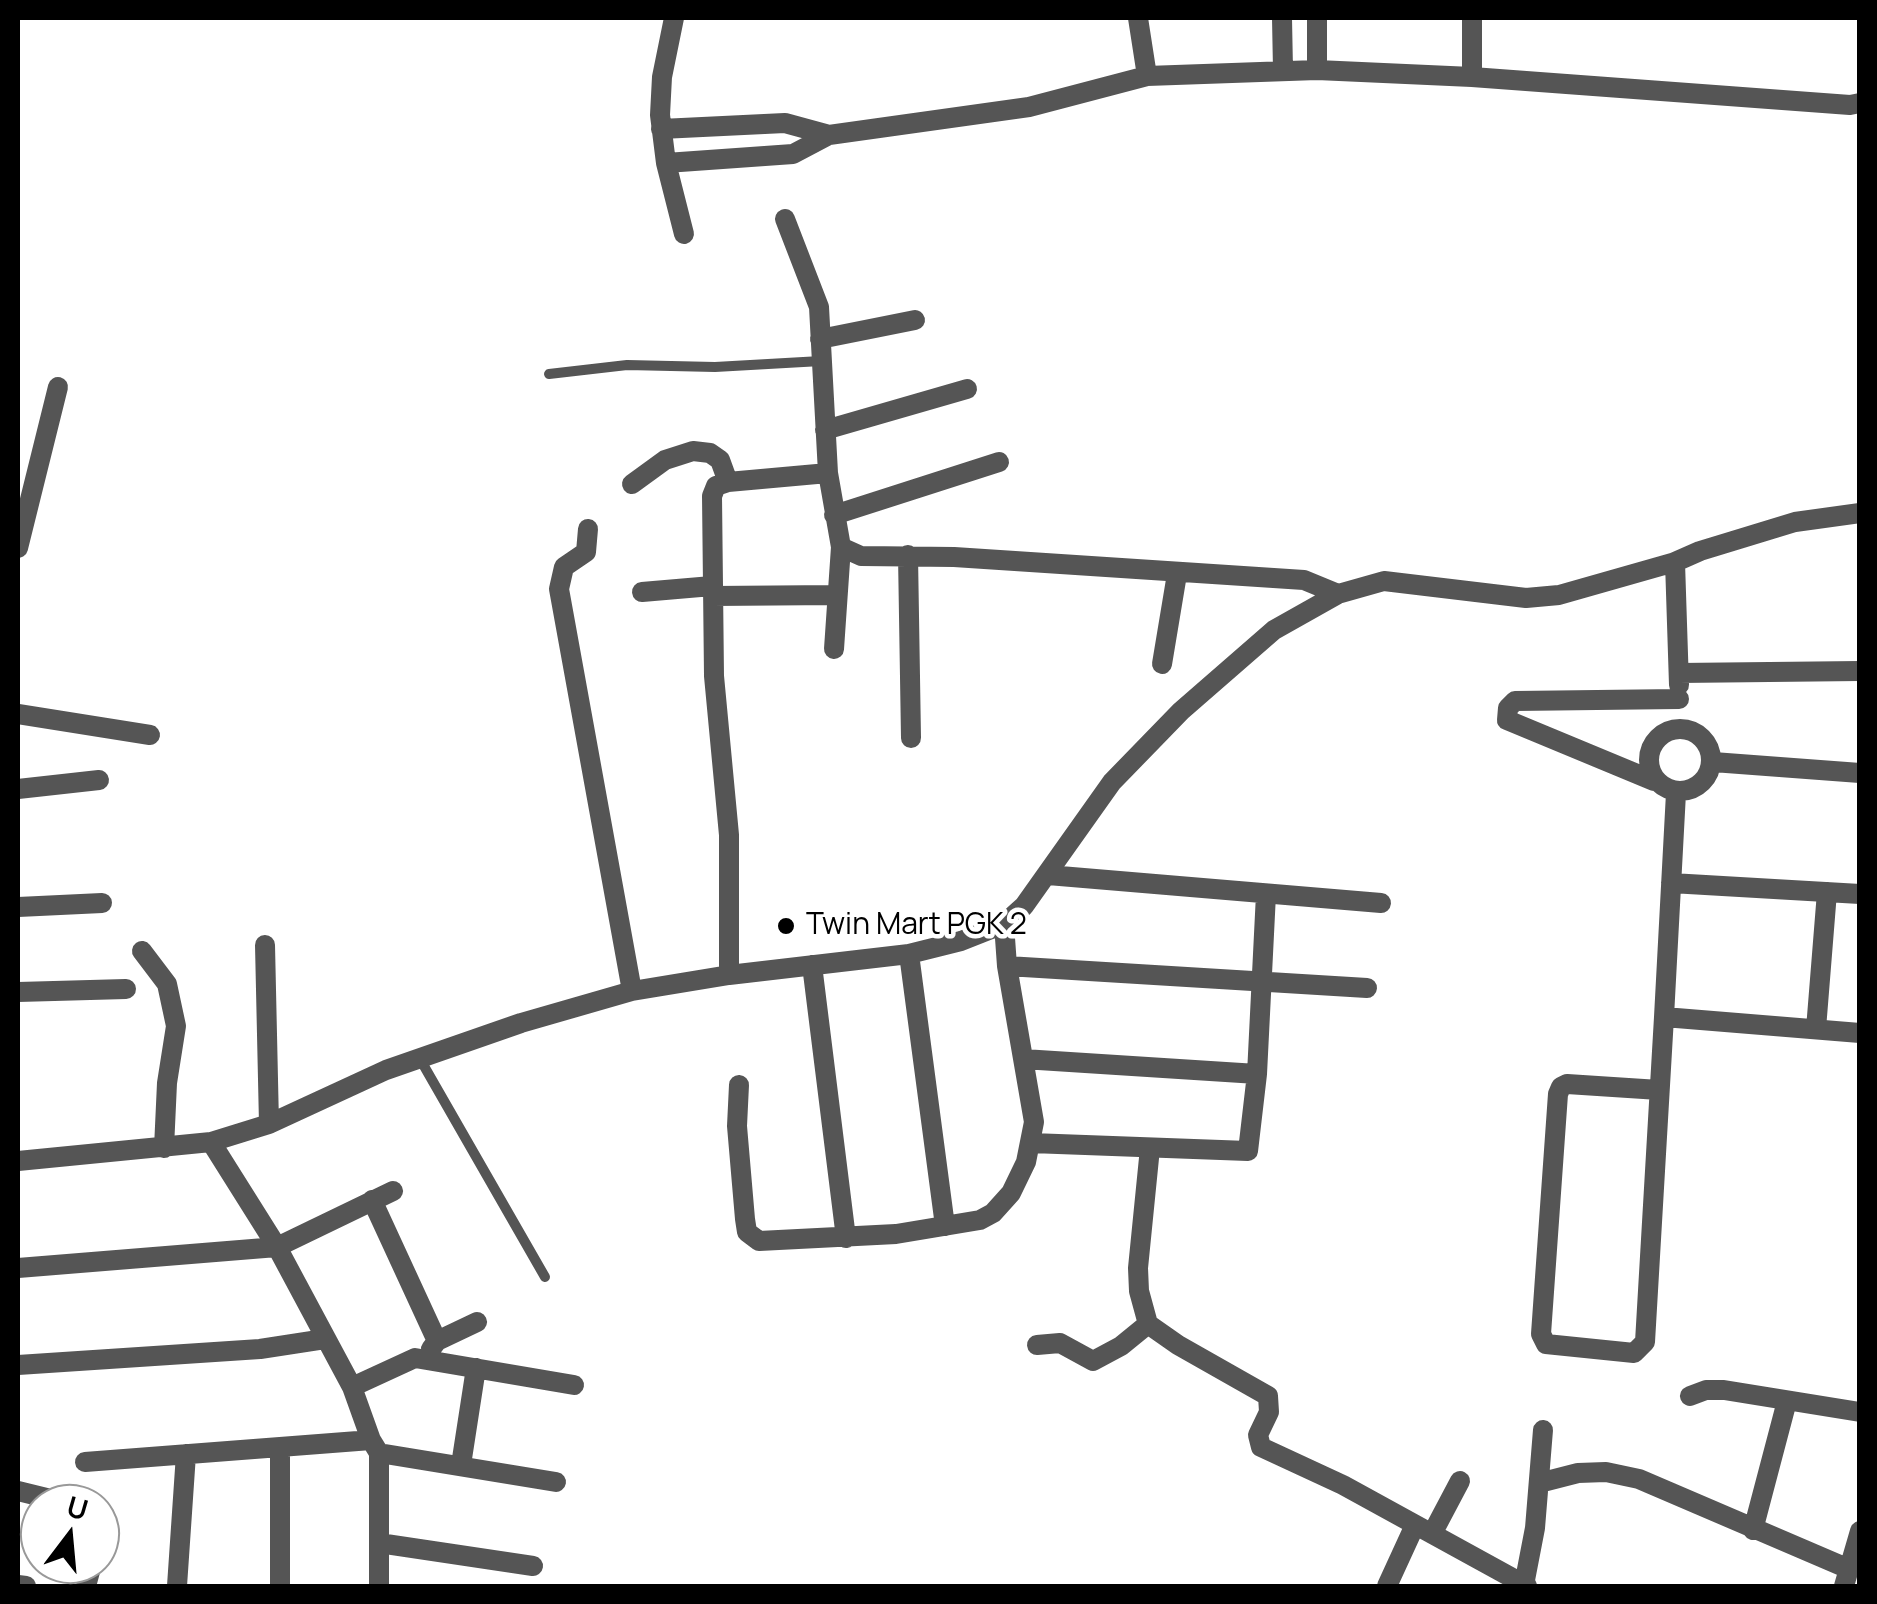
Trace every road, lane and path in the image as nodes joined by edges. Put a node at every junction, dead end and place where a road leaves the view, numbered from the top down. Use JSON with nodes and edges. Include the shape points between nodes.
{"nodes":[{"id":1,"x":674,"y":18,"type":"edge"},
{"id":2,"x":1138,"y":18,"type":"edge"},
{"id":3,"x":1282,"y":18,"type":"edge"},
{"id":4,"x":1317,"y":18,"type":"edge"},
{"id":5,"x":1472,"y":18,"type":"edge"},
{"id":6,"x":1283,"y":70,"type":"junction"},
{"id":7,"x":1317,"y":70,"type":"junction"},
{"id":8,"x":1147,"y":76,"type":"junction"},
{"id":9,"x":1472,"y":77,"type":"junction"},
{"id":10,"x":1860,"y":104,"type":"edge"},
{"id":11,"x":662,"y":129,"type":"junction"},
{"id":12,"x":829,"y":135,"type":"junction"},
{"id":13,"x":666,"y":163,"type":"junction"},
{"id":14,"x":785,"y":219,"type":"dead end"},
{"id":15,"x":684,"y":234,"type":"dead end"},
{"id":16,"x":915,"y":320,"type":"dead end"},
{"id":17,"x":821,"y":350,"type":"junction"},
{"id":18,"x":549,"y":374,"type":"dead end"},
{"id":19,"x":58,"y":387,"type":"dead end"},
{"id":20,"x":967,"y":389,"type":"dead end"},
{"id":21,"x":826,"y":430,"type":"junction"},
{"id":22,"x":999,"y":462,"type":"dead end"},
{"id":23,"x":828,"y":473,"type":"junction"},
{"id":24,"x":728,"y":482,"type":"junction"},
{"id":25,"x":632,"y":484,"type":"dead end"},
{"id":26,"x":1860,"y":513,"type":"edge"},
{"id":27,"x":834,"y":515,"type":"junction"},
{"id":28,"x":588,"y":529,"type":"dead end"},
{"id":29,"x":18,"y":548,"type":"edge"},
{"id":30,"x":840,"y":548,"type":"junction"},
{"id":31,"x":908,"y":555,"type":"junction"},
{"id":32,"x":1675,"y":562,"type":"junction"},
{"id":33,"x":1177,"y":574,"type":"junction"},
{"id":34,"x":713,"y":591,"type":"junction"},
{"id":35,"x":642,"y":592,"type":"dead end"},
{"id":36,"x":836,"y":594,"type":"junction"},
{"id":37,"x":1338,"y":594,"type":"junction"},
{"id":38,"x":834,"y":649,"type":"dead end"},
{"id":39,"x":1162,"y":664,"type":"dead end"},
{"id":40,"x":1860,"y":671,"type":"edge"},
{"id":41,"x":1678,"y":673,"type":"junction"},
{"id":42,"x":1680,"y":699,"type":"junction"},
{"id":43,"x":18,"y":714,"type":"edge"},
{"id":44,"x":1680,"y":727,"type":"junction"},
{"id":45,"x":150,"y":735,"type":"dead end"},
{"id":46,"x":911,"y":738,"type":"dead end"},
{"id":47,"x":1712,"y":762,"type":"junction"},
{"id":48,"x":1860,"y":773,"type":"edge"},
{"id":49,"x":99,"y":780,"type":"dead end"},
{"id":50,"x":1654,"y":781,"type":"junction"},
{"id":51,"x":18,"y":790,"type":"edge"},
{"id":52,"x":1676,"y":793,"type":"junction"},
{"id":53,"x":1048,"y":875,"type":"junction"},
{"id":54,"x":1671,"y":884,"type":"junction"},
{"id":55,"x":1827,"y":892,"type":"junction"},
{"id":56,"x":1266,"y":894,"type":"junction"},
{"id":57,"x":1860,"y":894,"type":"edge"},
{"id":58,"x":102,"y":903,"type":"dead end"},
{"id":59,"x":1381,"y":904,"type":"dead end"},
{"id":60,"x":18,"y":906,"type":"edge"},
{"id":61,"x":1004,"y":924,"type":"junction"},
{"id":62,"x":265,"y":946,"type":"dead end"},
{"id":63,"x":142,"y":951,"type":"dead end"},
{"id":64,"x":909,"y":954,"type":"junction"},
{"id":65,"x":812,"y":964,"type":"junction"},
{"id":66,"x":1007,"y":966,"type":"junction"},
{"id":67,"x":730,"y":975,"type":"junction"},
{"id":68,"x":1262,"y":982,"type":"junction"},
{"id":69,"x":1367,"y":988,"type":"dead end"},
{"id":70,"x":126,"y":989,"type":"dead end"},
{"id":71,"x":632,"y":991,"type":"junction"},
{"id":72,"x":18,"y":992,"type":"edge"},
{"id":73,"x":1664,"y":1017,"type":"junction"},
{"id":74,"x":1816,"y":1030,"type":"junction"},
{"id":75,"x":1860,"y":1033,"type":"edge"},
{"id":76,"x":420,"y":1059,"type":"junction"},
{"id":77,"x":1023,"y":1059,"type":"junction"},
{"id":78,"x":1257,"y":1074,"type":"junction"},
{"id":79,"x":740,"y":1085,"type":"dead end"},
{"id":80,"x":1659,"y":1090,"type":"junction"},
{"id":81,"x":269,"y":1124,"type":"junction"},
{"id":82,"x":211,"y":1142,"type":"junction"},
{"id":83,"x":1031,"y":1143,"type":"junction"},
{"id":84,"x":164,"y":1148,"type":"junction"},
{"id":85,"x":1150,"y":1148,"type":"junction"},
{"id":86,"x":18,"y":1161,"type":"edge"},
{"id":87,"x":393,"y":1191,"type":"dead end"},
{"id":88,"x":372,"y":1200,"type":"junction"},
{"id":89,"x":945,"y":1226,"type":"junction"},
{"id":90,"x":846,"y":1238,"type":"junction"},
{"id":91,"x":277,"y":1247,"type":"junction"},
{"id":92,"x":18,"y":1268,"type":"edge"},
{"id":93,"x":545,"y":1277,"type":"dead end"},
{"id":94,"x":477,"y":1322,"type":"dead end"},
{"id":95,"x":1148,"y":1324,"type":"junction"},
{"id":96,"x":324,"y":1339,"type":"junction"},
{"id":97,"x":1037,"y":1346,"type":"dead end"},
{"id":98,"x":431,"y":1350,"type":"junction"},
{"id":99,"x":18,"y":1365,"type":"edge"},
{"id":100,"x":476,"y":1368,"type":"junction"},
{"id":101,"x":574,"y":1386,"type":"dead end"},
{"id":102,"x":352,"y":1388,"type":"junction"},
{"id":103,"x":1690,"y":1396,"type":"dead end"},
{"id":104,"x":1787,"y":1401,"type":"junction"},
{"id":105,"x":1860,"y":1412,"type":"edge"},
{"id":106,"x":1543,"y":1430,"type":"dead end"},
{"id":107,"x":280,"y":1447,"type":"junction"},
{"id":108,"x":375,"y":1447,"type":"junction"},
{"id":109,"x":186,"y":1454,"type":"junction"},
{"id":110,"x":85,"y":1462,"type":"dead end"},
{"id":111,"x":461,"y":1465,"type":"junction"},
{"id":112,"x":1460,"y":1481,"type":"dead end"},
{"id":113,"x":556,"y":1482,"type":"dead end"},
{"id":114,"x":1539,"y":1483,"type":"junction"},
{"id":115,"x":1424,"y":1530,"type":"junction"},
{"id":116,"x":1753,"y":1530,"type":"junction"},
{"id":117,"x":1860,"y":1531,"type":"edge"},
{"id":118,"x":379,"y":1542,"type":"junction"},
{"id":119,"x":532,"y":1566,"type":"dead end"},
{"id":120,"x":1848,"y":1581,"type":"edge"},
{"id":121,"x":18,"y":1585,"type":"edge"},
{"id":122,"x":26,"y":1586,"type":"edge"},
{"id":123,"x":178,"y":1586,"type":"edge"},
{"id":124,"x":280,"y":1586,"type":"edge"},
{"id":125,"x":379,"y":1586,"type":"edge"},
{"id":126,"x":1387,"y":1586,"type":"edge"},
{"id":127,"x":1526,"y":1586,"type":"edge"}],
"edges":[{"from":1,"to":11,"type":"street","via":[[662,77]]},
{"from":2,"to":8,"type":"street"},
{"from":3,"to":6,"type":"street"},
{"from":4,"to":7,"type":"street"},
{"from":5,"to":9,"type":"street"},
{"from":6,"to":7,"type":"street"},
{"from":6,"to":8,"type":"street"},
{"from":7,"to":9,"type":"street"},
{"from":8,"to":12,"type":"street","via":[[1029,107]]},
{"from":9,"to":10,"type":"street"},
{"from":11,"to":12,"type":"street","via":[[784,122]]},
{"from":11,"to":13,"type":"street"},
{"from":12,"to":13,"type":"street","via":[[793,154]]},
{"from":13,"to":15,"type":"street"},
{"from":14,"to":17,"type":"street","via":[[816,295]]},
{"from":16,"to":17,"type":"street"},
{"from":17,"to":18,"type":"lane","via":[[716,367],[627,364]]},
{"from":17,"to":21,"type":"street"},
{"from":19,"to":29,"type":"street"},
{"from":20,"to":21,"type":"street"},
{"from":21,"to":23,"type":"street"},
{"from":22,"to":27,"type":"street"},
{"from":23,"to":24,"type":"street"},
{"from":23,"to":27,"type":"street"},
{"from":24,"to":25,"type":"street","via":[[720,460],[692,450]]},
{"from":24,"to":34,"type":"street","via":[[712,496]]},
{"from":26,"to":32,"type":"street","via":[[1795,522]]},
{"from":27,"to":30,"type":"street"},
{"from":28,"to":71,"type":"street","via":[[586,552],[564,567],[559,589]]},
{"from":30,"to":31,"type":"street","via":[[861,556]]},
{"from":30,"to":36,"type":"street"},
{"from":31,"to":33,"type":"street"},
{"from":31,"to":46,"type":"street"},
{"from":32,"to":37,"type":"street","via":[[1559,595],[1526,598],[1384,580]]},
{"from":32,"to":41,"type":"street"},
{"from":33,"to":37,"type":"street","via":[[1304,580]]},
{"from":33,"to":39,"type":"street"},
{"from":34,"to":35,"type":"street"},
{"from":34,"to":36,"type":"street"},
{"from":34,"to":67,"type":"street","via":[[729,836]]},
{"from":36,"to":38,"type":"street"},
{"from":37,"to":53,"type":"street","via":[[1274,630],[1181,710],[1112,782]]},
{"from":40,"to":41,"type":"street"},
{"from":41,"to":42,"type":"street"},
{"from":42,"to":44,"type":"street"},
{"from":42,"to":50,"type":"street","via":[[1516,701],[1508,708],[1508,720]]},
{"from":43,"to":45,"type":"street"},
{"from":44,"to":47,"type":"street","via":[[1704,738]]},
{"from":44,"to":50,"type":"street","via":[[1657,736],[1647,758]]},
{"from":47,"to":48,"type":"street"},
{"from":47,"to":52,"type":"street","via":[[1701,785]]},
{"from":49,"to":51,"type":"street"},
{"from":50,"to":52,"type":"street"},
{"from":52,"to":54,"type":"street"},
{"from":53,"to":56,"type":"street"},
{"from":53,"to":61,"type":"street"},
{"from":54,"to":55,"type":"street"},
{"from":54,"to":73,"type":"street"},
{"from":55,"to":57,"type":"street"},
{"from":55,"to":74,"type":"street"},
{"from":56,"to":59,"type":"street"},
{"from":56,"to":68,"type":"street"},
{"from":58,"to":60,"type":"street"},
{"from":61,"to":64,"type":"street"},
{"from":61,"to":66,"type":"street"},
{"from":62,"to":81,"type":"street"},
{"from":63,"to":84,"type":"street","via":[[168,984],[176,1026]]},
{"from":64,"to":65,"type":"street"},
{"from":64,"to":89,"type":"street"},
{"from":65,"to":67,"type":"street"},
{"from":65,"to":90,"type":"street"},
{"from":66,"to":68,"type":"street"},
{"from":66,"to":77,"type":"street"},
{"from":67,"to":71,"type":"street"},
{"from":68,"to":69,"type":"street"},
{"from":68,"to":78,"type":"street"},
{"from":70,"to":72,"type":"street"},
{"from":71,"to":76,"type":"street"},
{"from":73,"to":74,"type":"street"},
{"from":73,"to":80,"type":"street"},
{"from":74,"to":75,"type":"street"},
{"from":76,"to":81,"type":"street"},
{"from":76,"to":93,"type":"lane"},
{"from":77,"to":78,"type":"street"},
{"from":77,"to":83,"type":"street"},
{"from":78,"to":85,"type":"street","via":[[1248,1151]]},
{"from":79,"to":90,"type":"street","via":[[747,1232],[767,1243]]},
{"from":80,"to":80,"type":"street","via":[[1645,1342],[1634,1353],[1546,1344],[1541,1334],[1561,1087]]},
{"from":81,"to":82,"type":"street"},
{"from":82,"to":84,"type":"street"},
{"from":82,"to":91,"type":"street"},
{"from":83,"to":85,"type":"street"},
{"from":83,"to":89,"type":"street","via":[[1003,1205],[980,1220]]},
{"from":84,"to":86,"type":"street"},
{"from":85,"to":95,"type":"street","via":[[1138,1268]]},
{"from":87,"to":88,"type":"street"},
{"from":88,"to":91,"type":"street"},
{"from":88,"to":98,"type":"street"},
{"from":89,"to":90,"type":"street"},
{"from":91,"to":92,"type":"street"},
{"from":91,"to":96,"type":"street"},
{"from":94,"to":98,"type":"street"},
{"from":95,"to":97,"type":"street","via":[[1093,1362],[1060,1343]]},
{"from":95,"to":115,"type":"street","via":[[1268,1396],[1261,1447]]},
{"from":96,"to":99,"type":"street"},
{"from":96,"to":102,"type":"street"},
{"from":98,"to":100,"type":"street"},
{"from":98,"to":102,"type":"street"},
{"from":100,"to":101,"type":"street"},
{"from":100,"to":111,"type":"street"},
{"from":102,"to":108,"type":"street"},
{"from":103,"to":104,"type":"street","via":[[1724,1390]]},
{"from":104,"to":105,"type":"street"},
{"from":104,"to":116,"type":"street"},
{"from":106,"to":114,"type":"street"},
{"from":107,"to":108,"type":"street"},
{"from":107,"to":109,"type":"street"},
{"from":107,"to":124,"type":"street"},
{"from":108,"to":111,"type":"street"},
{"from":108,"to":118,"type":"street"},
{"from":109,"to":110,"type":"street"},
{"from":109,"to":123,"type":"street"},
{"from":111,"to":113,"type":"street"},
{"from":112,"to":115,"type":"street"},
{"from":114,"to":116,"type":"street","via":[[1578,1473],[1639,1479]]},
{"from":114,"to":127,"type":"street"},
{"from":115,"to":126,"type":"street"},
{"from":115,"to":127,"type":"street"},
{"from":116,"to":120,"type":"street"},
{"from":117,"to":120,"type":"street"},
{"from":118,"to":119,"type":"street"},
{"from":118,"to":125,"type":"street"},
{"from":121,"to":122,"type":"street"}]}
